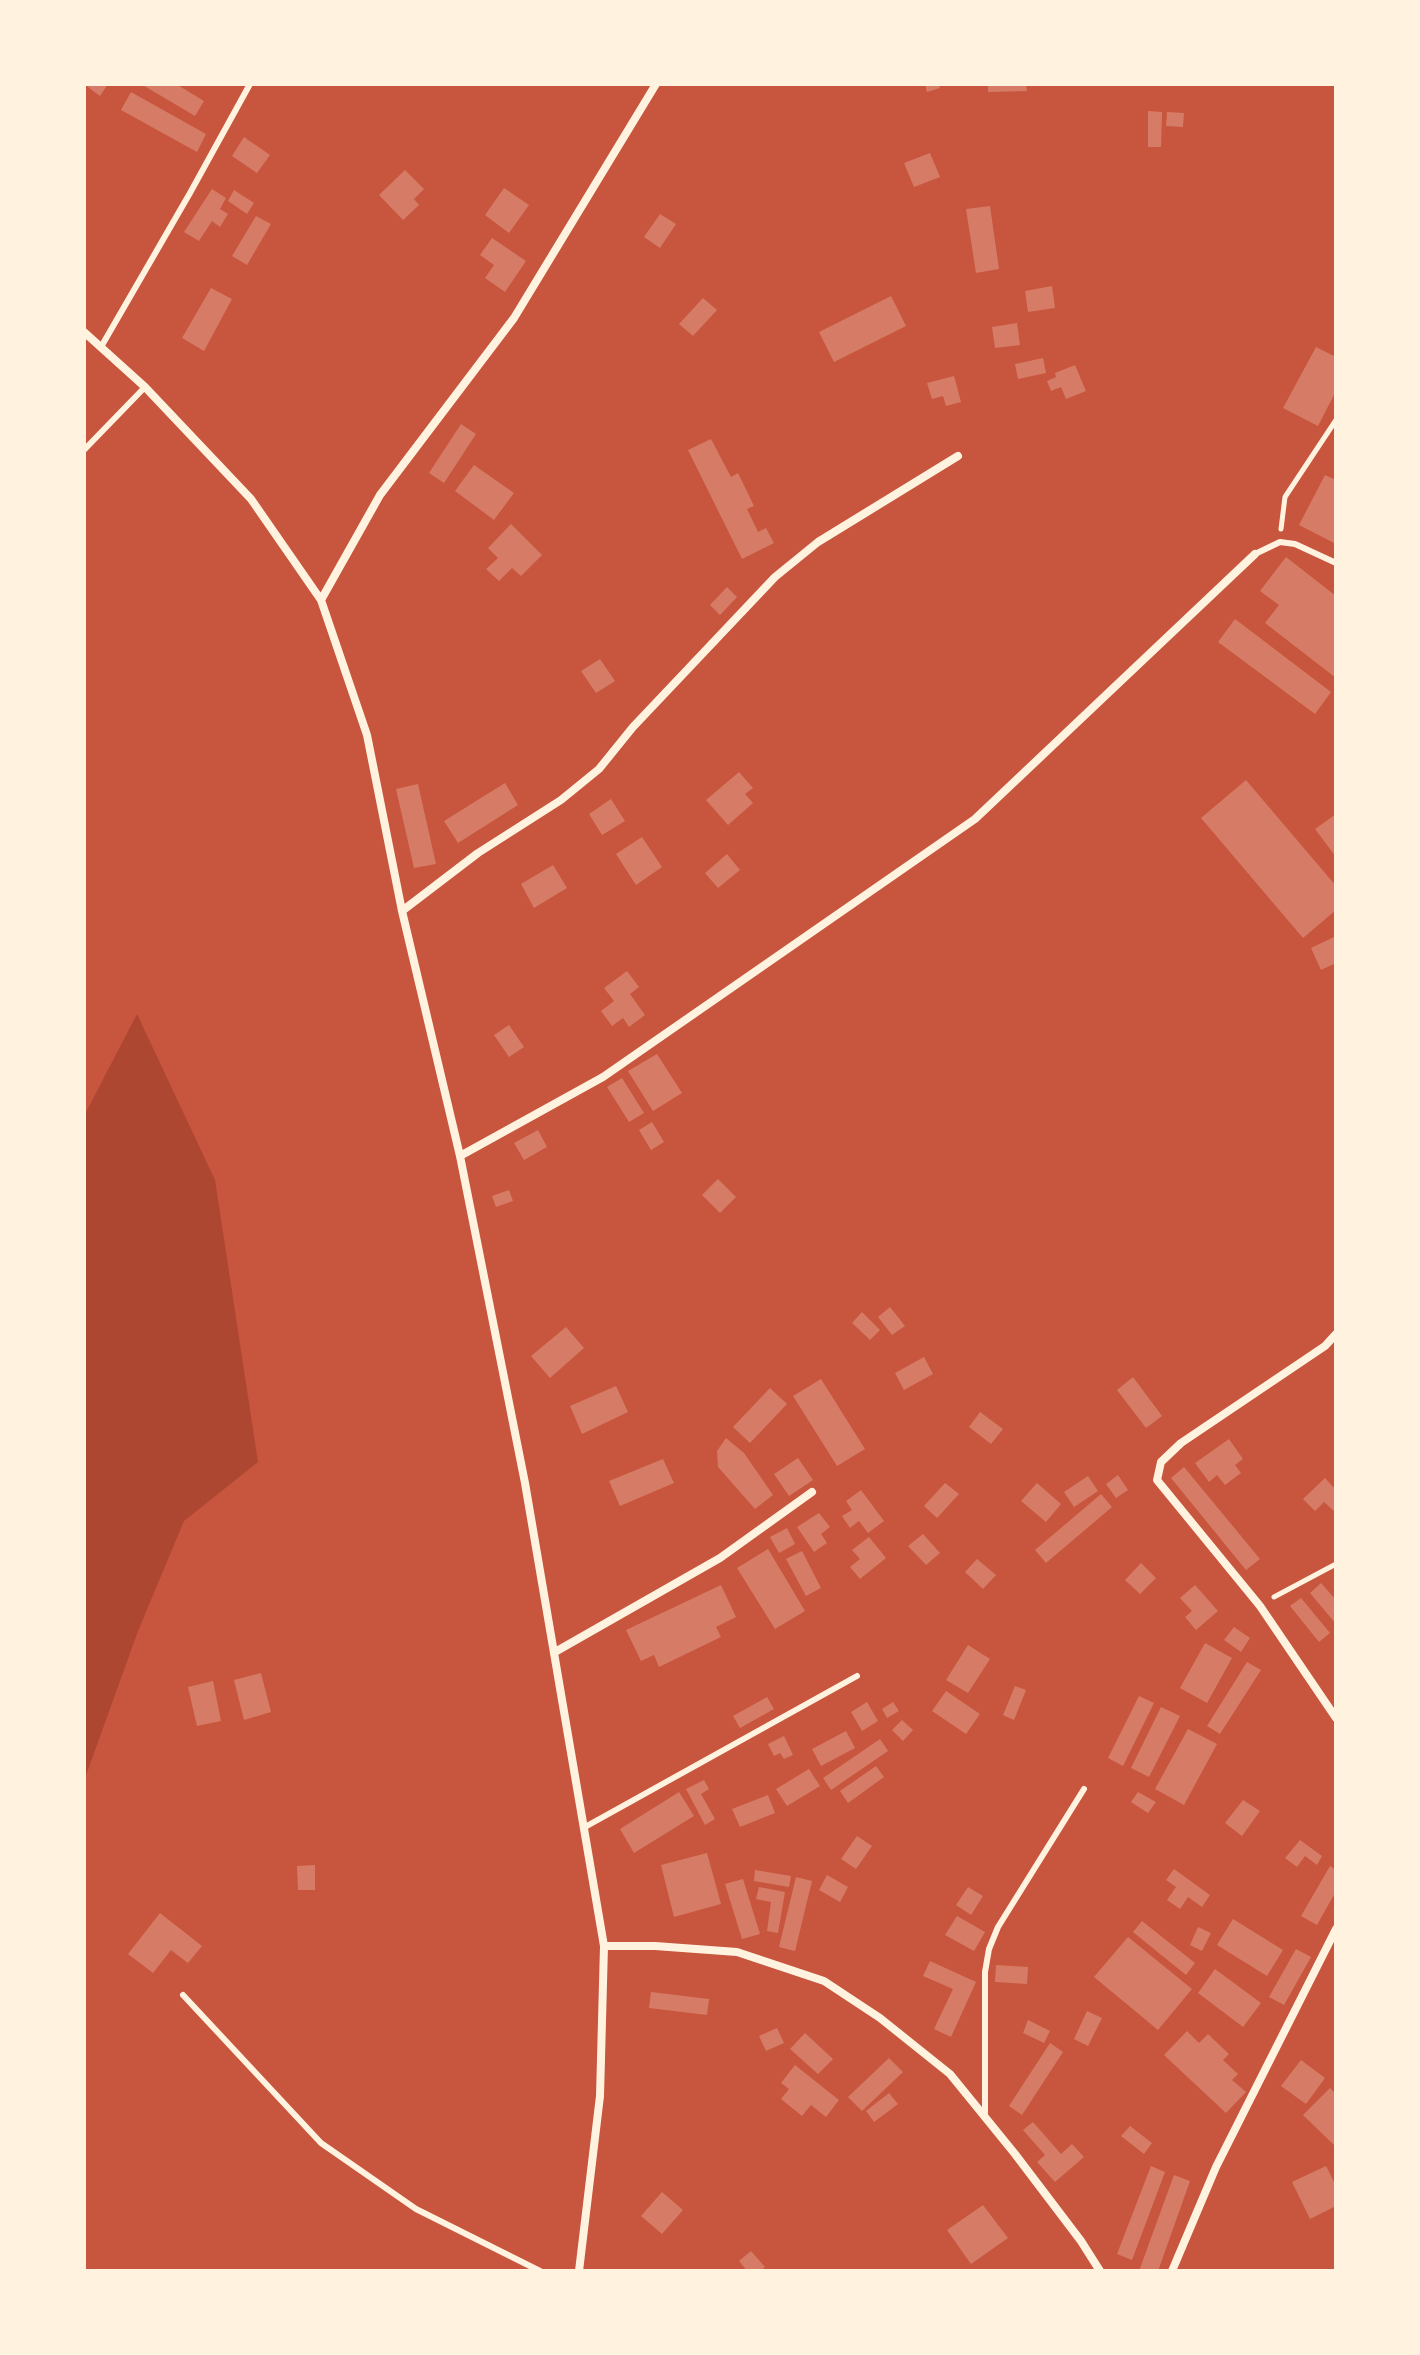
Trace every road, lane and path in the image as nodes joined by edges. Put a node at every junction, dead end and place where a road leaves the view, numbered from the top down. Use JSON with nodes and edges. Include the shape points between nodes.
{"nodes":[{"id":1,"x":250,"y":84,"type":"edge"},
{"id":2,"x":656,"y":84,"type":"edge"},
{"id":3,"x":84,"y":332,"type":"edge"},
{"id":4,"x":101,"y":347,"type":"junction"},
{"id":5,"x":145,"y":387,"type":"junction"},
{"id":6,"x":1336,"y":420,"type":"edge"},
{"id":7,"x":84,"y":450,"type":"edge"},
{"id":8,"x":958,"y":456,"type":"dead end"},
{"id":9,"x":1280,"y":542,"type":"junction"},
{"id":10,"x":1255,"y":554,"type":"joint"},
{"id":11,"x":1336,"y":563,"type":"edge"},
{"id":12,"x":321,"y":600,"type":"junction"},
{"id":13,"x":402,"y":911,"type":"junction"},
{"id":14,"x":460,"y":1156,"type":"junction"},
{"id":15,"x":1336,"y":1334,"type":"edge"},
{"id":16,"x":812,"y":1492,"type":"dead end"},
{"id":17,"x":1336,"y":1564,"type":"edge"},
{"id":18,"x":1260,"y":1606,"type":"junction"},
{"id":19,"x":555,"y":1652,"type":"junction"},
{"id":20,"x":857,"y":1676,"type":"dead end"},
{"id":21,"x":1336,"y":1718,"type":"edge"},
{"id":22,"x":1084,"y":1789,"type":"dead end"},
{"id":23,"x":585,"y":1827,"type":"junction"},
{"id":24,"x":1336,"y":1929,"type":"edge"},
{"id":25,"x":604,"y":1946,"type":"junction"},
{"id":26,"x":183,"y":1995,"type":"dead end"},
{"id":27,"x":985,"y":2117,"type":"junction"},
{"id":28,"x":540,"y":2271,"type":"edge"},
{"id":29,"x":579,"y":2271,"type":"edge"},
{"id":30,"x":1100,"y":2271,"type":"edge"},
{"id":31,"x":1172,"y":2271,"type":"edge"}],
"edges":[{"from":1,"to":4,"type":"lane"},
{"from":2,"to":12,"type":"street","via":[[514,318],[380,495]]},
{"from":3,"to":4,"type":"street"},
{"from":4,"to":5,"type":"street"},
{"from":5,"to":7,"type":"lane"},
{"from":5,"to":12,"type":"street","via":[[251,499]]},
{"from":6,"to":9,"type":"path","via":[[1285,497]]},
{"from":8,"to":13,"type":"street","via":[[818,542],[775,577],[599,769]]},
{"from":9,"to":10,"type":"lane"},
{"from":9,"to":11,"type":"lane"},
{"from":10,"to":14,"type":"street","via":[[975,819],[603,1077]]},
{"from":12,"to":13,"type":"street","via":[[367,735]]},
{"from":13,"to":14,"type":"street"},
{"from":14,"to":19,"type":"street"},
{"from":15,"to":18,"type":"street","via":[[1161,1462],[1157,1480]]},
{"from":16,"to":19,"type":"street","via":[[720,1558]]},
{"from":17,"to":18,"type":"path"},
{"from":18,"to":21,"type":"street"},
{"from":19,"to":23,"type":"street"},
{"from":20,"to":23,"type":"lane"},
{"from":22,"to":27,"type":"lane","via":[[989,1949]]},
{"from":23,"to":25,"type":"street"},
{"from":24,"to":31,"type":"street","via":[[1216,2167]]},
{"from":25,"to":27,"type":"street","via":[[737,1952],[824,1981],[950,2074]]},
{"from":25,"to":29,"type":"street","via":[[600,2096]]},
{"from":26,"to":28,"type":"lane","via":[[321,2143],[416,2209]]},
{"from":27,"to":30,"type":"street"}]}
